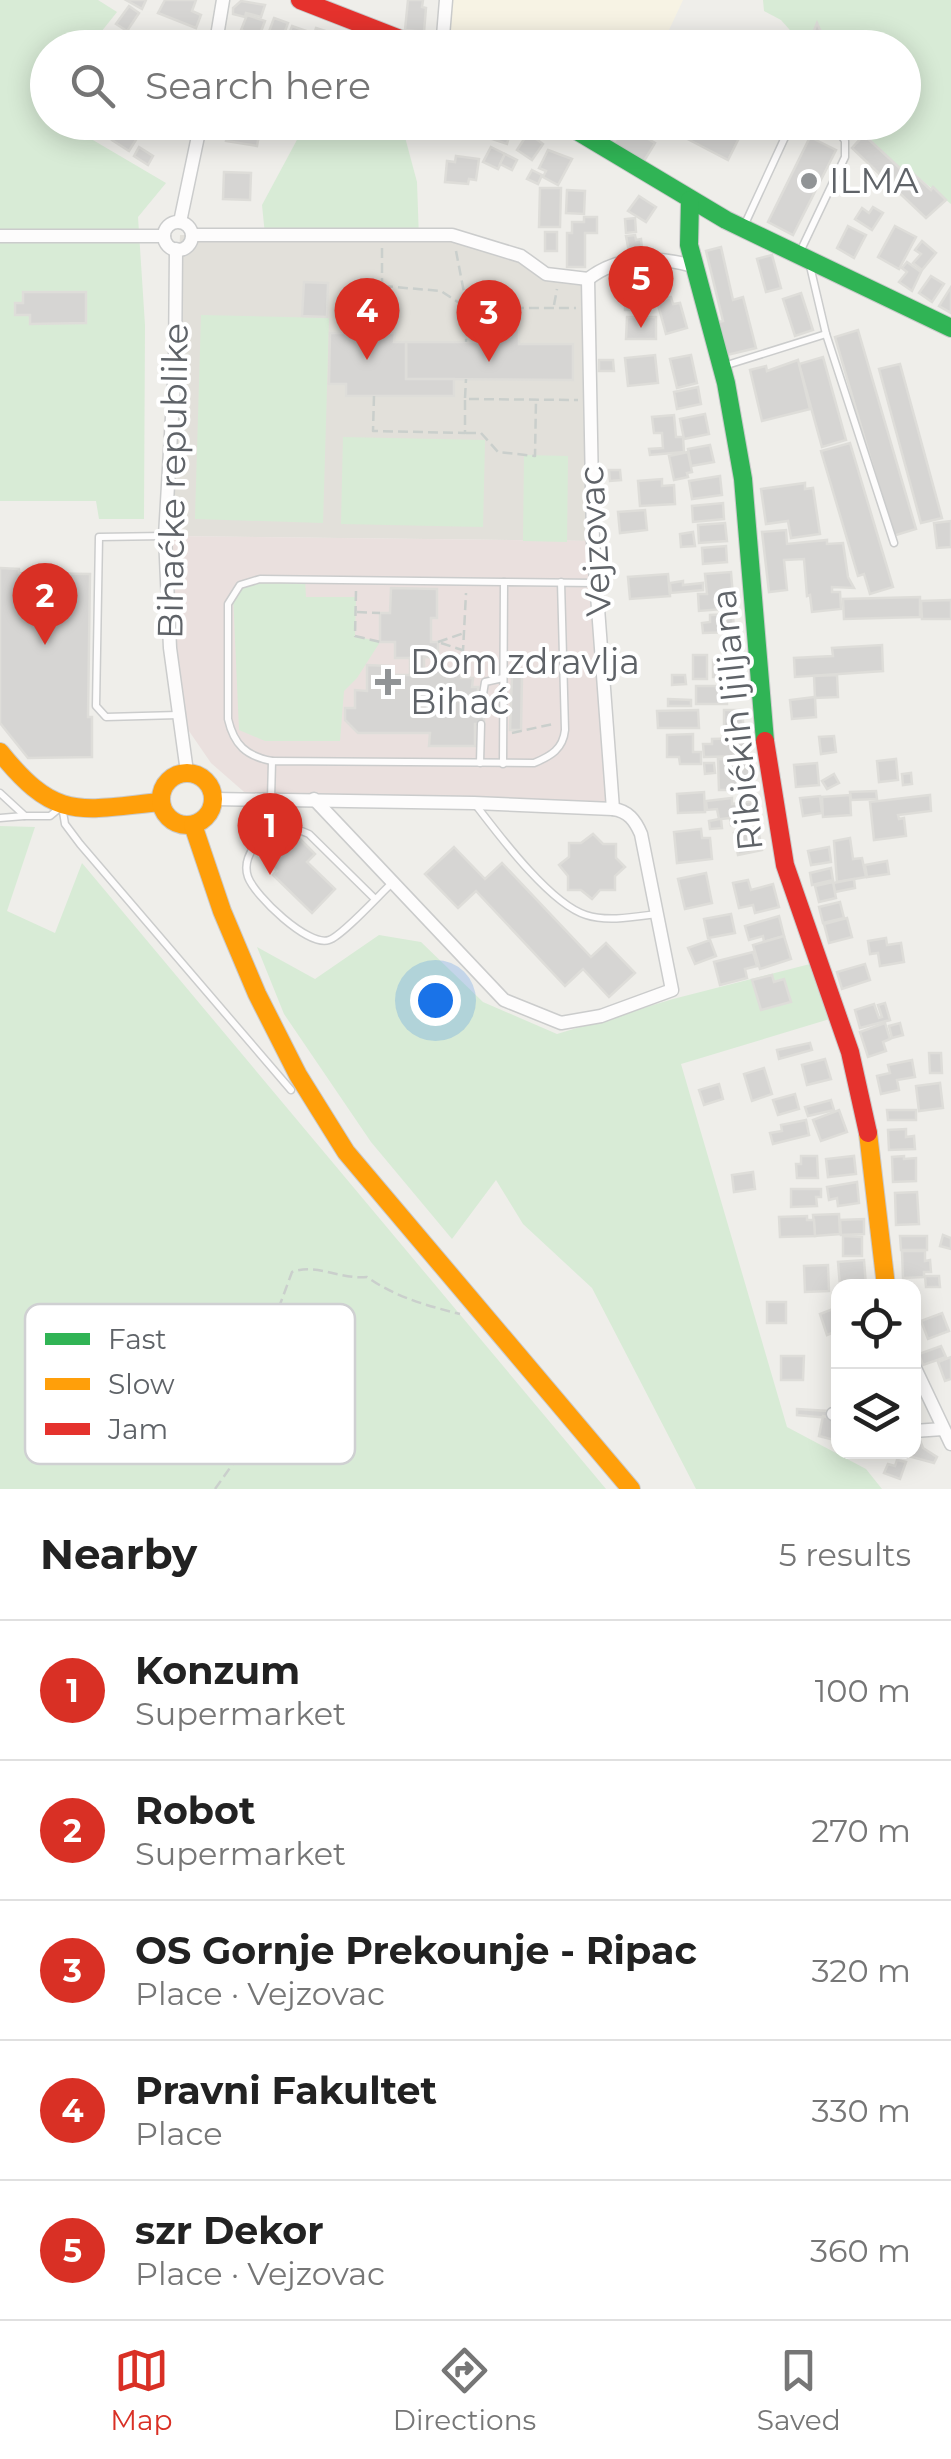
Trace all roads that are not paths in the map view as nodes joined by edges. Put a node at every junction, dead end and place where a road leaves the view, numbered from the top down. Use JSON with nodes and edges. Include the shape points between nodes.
{"nodes":[{"id":1,"x":223,"y":0,"type":"edge"},
{"id":2,"x":300,"y":0,"type":"edge"},
{"id":3,"x":446,"y":0,"type":"edge"},
{"id":4,"x":218,"y":30,"type":"edge"},
{"id":5,"x":377,"y":30,"type":"edge"},
{"id":6,"x":444,"y":30,"type":"edge"},
{"id":7,"x":197,"y":140,"type":"edge"},
{"id":8,"x":592,"y":140,"type":"edge"},
{"id":9,"x":784,"y":140,"type":"edge"},
{"id":10,"x":844,"y":140,"type":"edge"},
{"id":11,"x":690,"y":200,"type":"junction"},
{"id":12,"x":180,"y":222,"type":"junction"},
{"id":13,"x":742,"y":228,"type":"junction"},
{"id":14,"x":192,"y":235,"type":"junction"},
{"id":15,"x":0,"y":236,"type":"edge"},
{"id":16,"x":164,"y":236,"type":"junction"},
{"id":17,"x":176,"y":249,"type":"junction"},
{"id":18,"x":804,"y":257,"type":"junction"},
{"id":19,"x":693,"y":266,"type":"junction"},
{"id":20,"x":588,"y":279,"type":"junction"},
{"id":21,"x":951,"y":328,"type":"edge"},
{"id":22,"x":826,"y":334,"type":"junction"},
{"id":23,"x":721,"y":366,"type":"junction"},
{"id":24,"x":164,"y":536,"type":"junction"},
{"id":25,"x":894,"y":542,"type":"dead end"},
{"id":26,"x":504,"y":582,"type":"junction"},
{"id":27,"x":561,"y":582,"type":"junction"},
{"id":28,"x":596,"y":583,"type":"junction"},
{"id":29,"x":503,"y":675,"type":"junction"},
{"id":30,"x":481,"y":707,"type":"dead end"},
{"id":31,"x":178,"y":715,"type":"junction"},
{"id":32,"x":480,"y":724,"type":"dead end"},
{"id":33,"x":0,"y":752,"type":"edge"},
{"id":34,"x":272,"y":760,"type":"junction"},
{"id":35,"x":480,"y":763,"type":"junction"},
{"id":36,"x":504,"y":764,"type":"junction"},
{"id":37,"x":188,"y":772,"type":"junction"},
{"id":38,"x":0,"y":793,"type":"edge"},
{"id":39,"x":271,"y":798,"type":"junction"},
{"id":40,"x":214,"y":799,"type":"junction"},
{"id":41,"x":314,"y":800,"type":"junction"},
{"id":42,"x":161,"y":802,"type":"junction"},
{"id":43,"x":474,"y":803,"type":"junction"},
{"id":44,"x":62,"y":806,"type":"junction"},
{"id":45,"x":613,"y":809,"type":"junction"},
{"id":46,"x":25,"y":816,"type":"junction"},
{"id":47,"x":0,"y":818,"type":"edge"},
{"id":48,"x":193,"y":825,"type":"junction"},
{"id":49,"x":393,"y":882,"type":"junction"},
{"id":50,"x":375,"y":899,"type":"junction"},
{"id":51,"x":656,"y":914,"type":"junction"},
{"id":52,"x":290,"y":1090,"type":"dead end"},
{"id":53,"x":885,"y":1279,"type":"edge"},
{"id":54,"x":915,"y":1369,"type":"edge"},
{"id":55,"x":942,"y":1429,"type":"junction"},
{"id":56,"x":921,"y":1430,"type":"edge"},
{"id":57,"x":951,"y":1444,"type":"edge"},
{"id":58,"x":632,"y":1489,"type":"edge"}],
"edges":[{"from":1,"to":4,"type":"street"},
{"from":2,"to":5,"type":"street"},
{"from":3,"to":6,"type":"street"},
{"from":7,"to":12,"type":"street"},
{"from":8,"to":11,"type":"street"},
{"from":9,"to":13,"type":"lane"},
{"from":10,"to":18,"type":"lane","via":[[845,157]]},
{"from":11,"to":13,"type":"street"},
{"from":11,"to":19,"type":"street","name":"Ribićkih ljiljana"},
{"from":12,"to":14,"type":"street"},
{"from":12,"to":16,"type":"street"},
{"from":13,"to":18,"type":"street"},
{"from":14,"to":17,"type":"street","via":[[188,246]]},
{"from":14,"to":20,"type":"street","via":[[452,235],[521,256],[546,274]]},
{"from":15,"to":16,"type":"street"},
{"from":16,"to":17,"type":"street"},
{"from":17,"to":24,"type":"street","name":"Bihaćke republike"},
{"from":18,"to":21,"type":"street"},
{"from":18,"to":22,"type":"lane"},
{"from":19,"to":20,"type":"street","via":[[635,259]]},
{"from":19,"to":23,"type":"street","name":"Ribićkih ljiljana"},
{"from":20,"to":28,"type":"street","name":"Vejzovac"},
{"from":22,"to":23,"type":"lane"},
{"from":22,"to":25,"type":"lane"},
{"from":23,"to":53,"type":"street","name":"Ribićkih ljiljana","via":[[743,480],[778,836],[858,1080]]},
{"from":24,"to":31,"type":"street","name":"Bihaćke republike"},
{"from":24,"to":31,"type":"lane","via":[[99,537],[96,706],[106,717]]},
{"from":26,"to":27,"type":"lane"},
{"from":26,"to":29,"type":"lane"},
{"from":26,"to":34,"type":"lane","via":[[240,585],[228,604],[228,720],[236,742],[253,758]]},
{"from":27,"to":28,"type":"lane"},
{"from":27,"to":36,"type":"lane","via":[[564,742],[534,764]]},
{"from":28,"to":45,"type":"street","name":"Vejzovac"},
{"from":29,"to":30,"type":"lane","via":[[485,682]]},
{"from":29,"to":36,"type":"lane"},
{"from":31,"to":37,"type":"street","name":"Bihaćke republike"},
{"from":32,"to":35,"type":"lane"},
{"from":33,"to":44,"type":"street","via":[[31,788]]},
{"from":34,"to":35,"type":"lane"},
{"from":34,"to":39,"type":"lane"},
{"from":35,"to":36,"type":"lane"},
{"from":37,"to":40,"type":"street","via":[[203,777]]},
{"from":37,"to":42,"type":"street","via":[[171,778]]},
{"from":38,"to":46,"type":"lane"},
{"from":39,"to":40,"type":"street"},
{"from":39,"to":41,"type":"street"},
{"from":40,"to":48,"type":"street","via":[[208,816]]},
{"from":41,"to":43,"type":"street"},
{"from":41,"to":49,"type":"street"},
{"from":42,"to":44,"type":"street"},
{"from":42,"to":48,"type":"street","via":[[168,818]]},
{"from":43,"to":45,"type":"street"},
{"from":43,"to":51,"type":"lane","via":[[509,848],[576,912],[605,918]]},
{"from":44,"to":46,"type":"lane","via":[[50,816]]},
{"from":44,"to":52,"type":"lane","via":[[80,844]]},
{"from":45,"to":51,"type":"street","via":[[638,825]]},
{"from":46,"to":47,"type":"lane"},
{"from":48,"to":58,"type":"street","via":[[240,958],[318,1110],[346,1152]]},
{"from":49,"to":50,"type":"lane"},
{"from":49,"to":51,"type":"street","via":[[504,1000],[562,1023],[672,990]]},
{"from":50,"to":50,"type":"lane","via":[[334,938],[310,940],[250,881],[247,862],[267,834],[298,830]]},
{"from":54,"to":55,"type":"street"},
{"from":55,"to":56,"type":"street"},
{"from":55,"to":57,"type":"street"}]}
